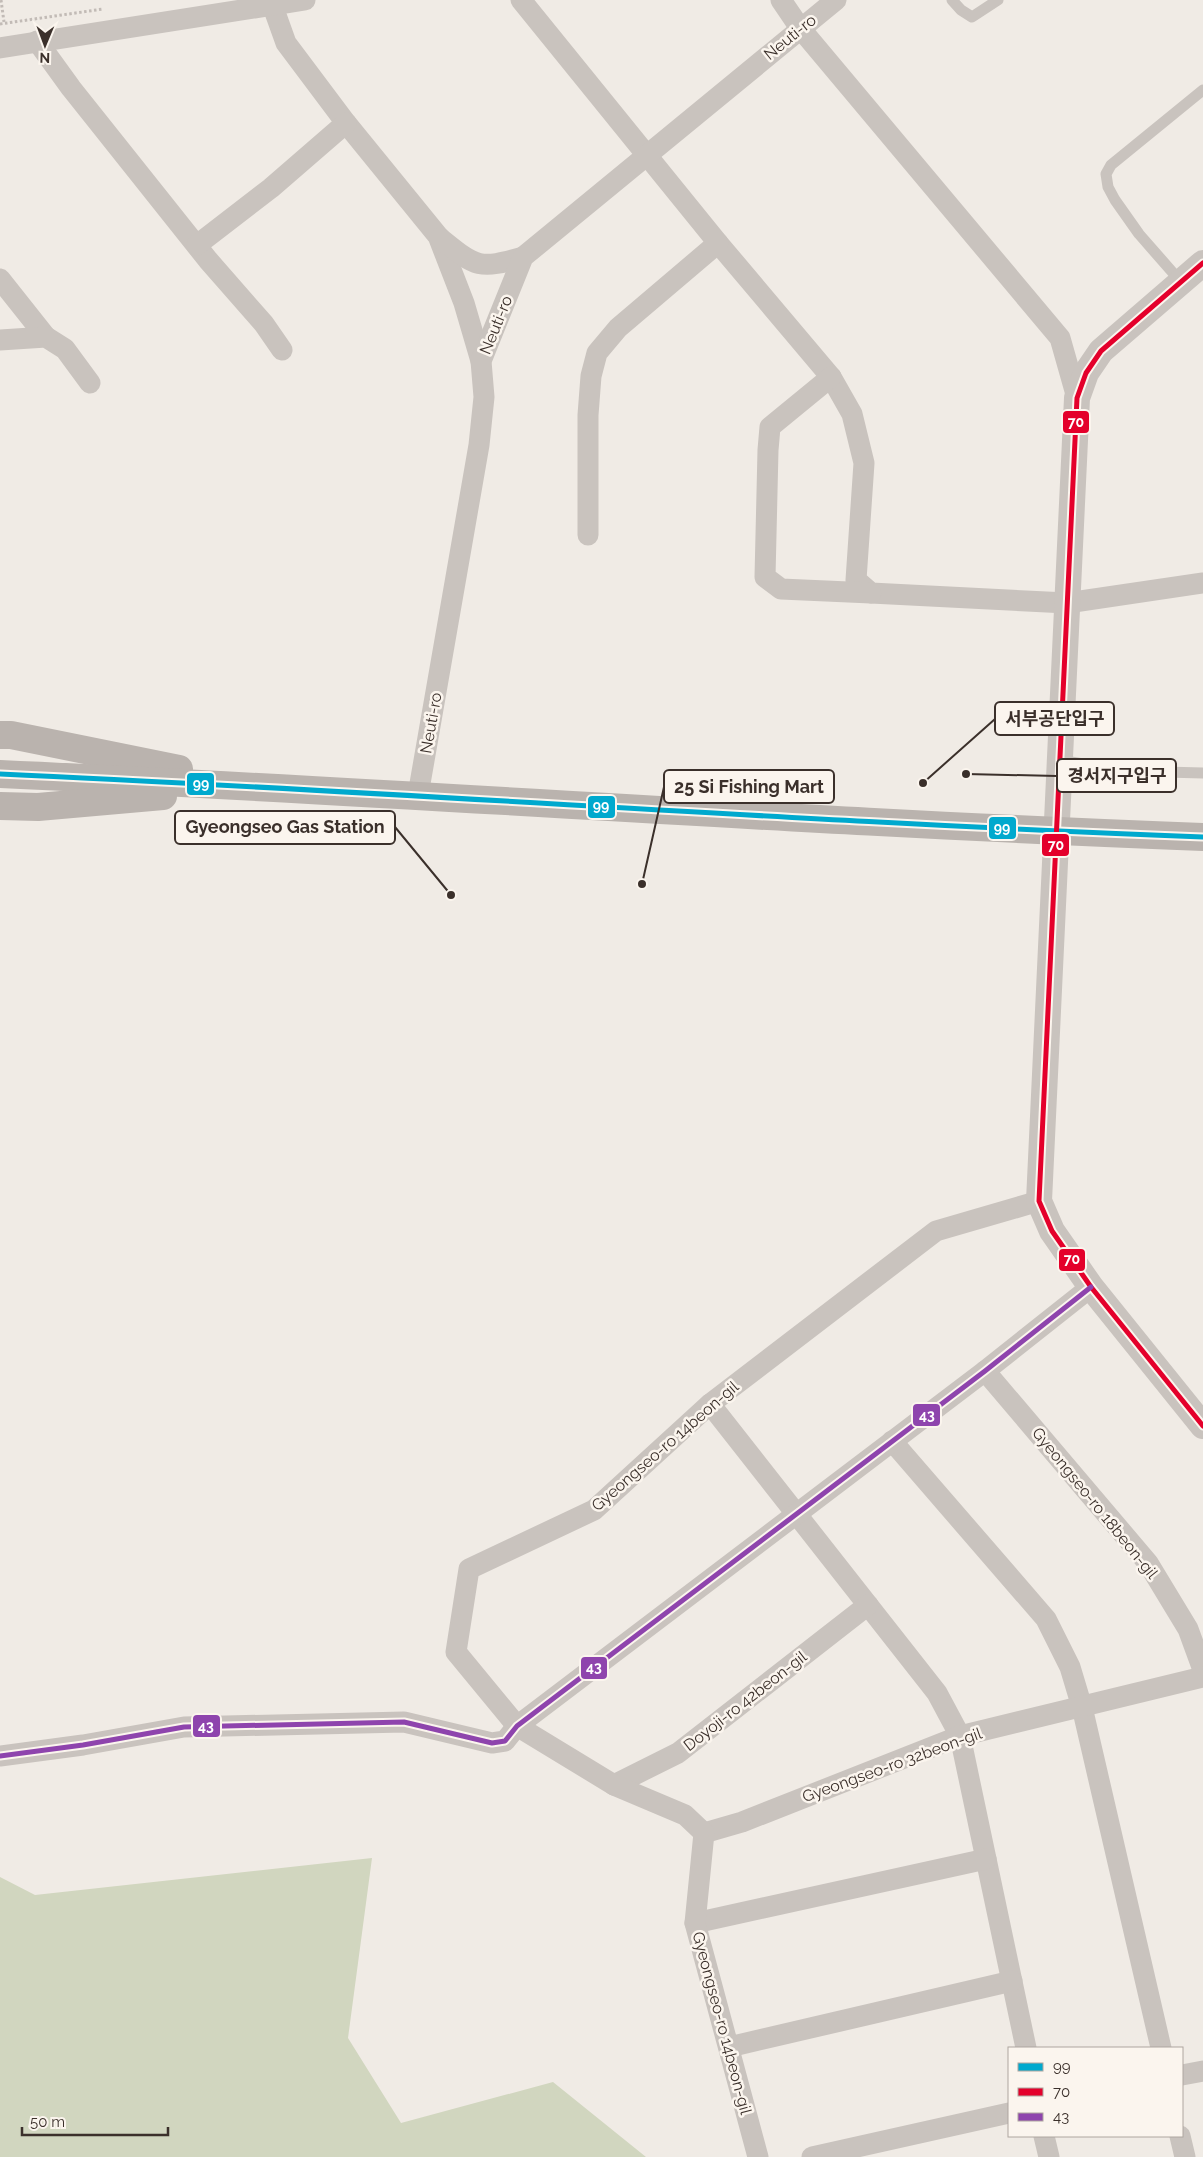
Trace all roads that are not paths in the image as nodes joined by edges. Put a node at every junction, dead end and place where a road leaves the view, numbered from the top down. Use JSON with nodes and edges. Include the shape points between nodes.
{"nodes":[{"id":1,"x":305,"y":0,"type":"edge"},
{"id":2,"x":521,"y":0,"type":"edge"},
{"id":3,"x":781,"y":0,"type":"edge"},
{"id":4,"x":836,"y":0,"type":"edge"},
{"id":5,"x":952,"y":0,"type":"edge"},
{"id":6,"x":998,"y":0,"type":"edge"},
{"id":7,"x":272,"y":4,"type":"junction"},
{"id":8,"x":800,"y":28,"type":"junction"},
{"id":9,"x":38,"y":40,"type":"junction"},
{"id":10,"x":0,"y":48,"type":"edge"},
{"id":11,"x":1203,"y":90,"type":"edge"},
{"id":12,"x":346,"y":123,"type":"junction"},
{"id":13,"x":647,"y":155,"type":"junction"},
{"id":14,"x":438,"y":236,"type":"junction"},
{"id":15,"x":718,"y":243,"type":"junction"},
{"id":16,"x":197,"y":245,"type":"junction"},
{"id":17,"x":523,"y":257,"type":"junction"},
{"id":18,"x":1203,"y":263,"type":"edge"},
{"id":19,"x":0,"y":279,"type":"edge"},
{"id":20,"x":1181,"y":282,"type":"junction"},
{"id":21,"x":46,"y":337,"type":"junction"},
{"id":22,"x":0,"y":340,"type":"edge"},
{"id":23,"x":282,"y":350,"type":"dead end"},
{"id":24,"x":481,"y":361,"type":"junction"},
{"id":25,"x":831,"y":377,"type":"junction"},
{"id":26,"x":90,"y":383,"type":"dead end"},
{"id":27,"x":1077,"y":398,"type":"junction"},
{"id":28,"x":588,"y":535,"type":"dead end"},
{"id":29,"x":1203,"y":583,"type":"edge"},
{"id":30,"x":871,"y":593,"type":"junction"},
{"id":31,"x":1067,"y":603,"type":"junction"},
{"id":32,"x":0,"y":735,"type":"edge"},
{"id":33,"x":1059,"y":760,"type":"junction"},
{"id":34,"x":0,"y":774,"type":"edge"},
{"id":35,"x":1203,"y":774,"type":"edge"},
{"id":36,"x":266,"y":786,"type":"junction"},
{"id":37,"x":418,"y":796,"type":"junction"},
{"id":38,"x":0,"y":806,"type":"edge"},
{"id":39,"x":1056,"y":831,"type":"junction"},
{"id":40,"x":1203,"y":837,"type":"edge"},
{"id":41,"x":1039,"y":1201,"type":"junction"},
{"id":42,"x":1091,"y":1287,"type":"junction"},
{"id":43,"x":985,"y":1371,"type":"junction"},
{"id":44,"x":710,"y":1404,"type":"junction"},
{"id":45,"x":1203,"y":1426,"type":"edge"},
{"id":46,"x":892,"y":1442,"type":"junction"},
{"id":47,"x":796,"y":1514,"type":"junction"},
{"id":48,"x":868,"y":1605,"type":"junction"},
{"id":49,"x":1203,"y":1670,"type":"edge"},
{"id":50,"x":1203,"y":1677,"type":"edge"},
{"id":51,"x":1082,"y":1707,"type":"junction"},
{"id":52,"x":517,"y":1726,"type":"junction"},
{"id":53,"x":960,"y":1736,"type":"junction"},
{"id":54,"x":0,"y":1756,"type":"edge"},
{"id":55,"x":614,"y":1785,"type":"junction"},
{"id":56,"x":704,"y":1832,"type":"junction"},
{"id":57,"x":986,"y":1858,"type":"junction"},
{"id":58,"x":696,"y":1923,"type":"junction"},
{"id":59,"x":1012,"y":1981,"type":"junction"},
{"id":60,"x":729,"y":2047,"type":"junction"},
{"id":61,"x":1026,"y":2047,"type":"edge"},
{"id":62,"x":1161,"y":2047,"type":"edge"},
{"id":63,"x":1203,"y":2071,"type":"edge"},
{"id":64,"x":1183,"y":2075,"type":"edge"},
{"id":65,"x":1008,"y":2113,"type":"edge"},
{"id":66,"x":1044,"y":2137,"type":"edge"},
{"id":67,"x":1180,"y":2137,"type":"edge"},
{"id":68,"x":758,"y":2157,"type":"edge"},
{"id":69,"x":812,"y":2157,"type":"edge"},
{"id":70,"x":1049,"y":2157,"type":"edge"},
{"id":71,"x":1185,"y":2157,"type":"edge"}],
"edges":[{"from":1,"to":7,"type":"street"},
{"from":2,"to":13,"type":"street"},
{"from":3,"to":8,"type":"street"},
{"from":4,"to":8,"type":"street","name":"Neuti-ro"},
{"from":5,"to":6,"type":"lane","via":[[972,17]]},
{"from":7,"to":9,"type":"street"},
{"from":7,"to":12,"type":"street","via":[[286,43]]},
{"from":8,"to":13,"type":"street","name":"Neuti-ro"},
{"from":8,"to":27,"type":"street","via":[[1060,338]]},
{"from":9,"to":10,"type":"street"},
{"from":9,"to":16,"type":"street","via":[[71,88]]},
{"from":11,"to":20,"type":"lane","via":[[1111,165],[1106,174],[1115,200],[1139,234]]},
{"from":12,"to":14,"type":"street"},
{"from":12,"to":16,"type":"street","via":[[271,188]]},
{"from":13,"to":15,"type":"street"},
{"from":13,"to":17,"type":"street","name":"Neuti-ro"},
{"from":14,"to":17,"type":"street","via":[[476,264],[493,266]]},
{"from":14,"to":24,"type":"street","via":[[464,303]]},
{"from":15,"to":25,"type":"street"},
{"from":15,"to":28,"type":"street","via":[[618,328],[597,353],[591,376],[588,415]]},
{"from":16,"to":23,"type":"street"},
{"from":17,"to":24,"type":"street","name":"Neuti-ro"},
{"from":18,"to":20,"type":"street"},
{"from":19,"to":21,"type":"street"},
{"from":20,"to":27,"type":"street","via":[[1101,351],[1086,373]]},
{"from":21,"to":22,"type":"street"},
{"from":21,"to":26,"type":"street","via":[[65,349]]},
{"from":24,"to":37,"type":"street","name":"Neuti-ro","via":[[484,397],[479,445]]},
{"from":25,"to":30,"type":"street","via":[[852,414],[864,463],[856,580]]},
{"from":25,"to":30,"type":"street","via":[[770,427],[765,577],[781,589]]},
{"from":27,"to":31,"type":"street"},
{"from":29,"to":31,"type":"street"},
{"from":30,"to":31,"type":"street"},
{"from":31,"to":33,"type":"street"},
{"from":32,"to":36,"type":"main road"},
{"from":33,"to":35,"type":"lane","via":[[1126,771]]},
{"from":33,"to":39,"type":"street"},
{"from":34,"to":36,"type":"main road"},
{"from":36,"to":37,"type":"main road"},
{"from":36,"to":38,"type":"main road","via":[[38,807]]},
{"from":37,"to":39,"type":"main road"},
{"from":39,"to":40,"type":"main road"},
{"from":39,"to":41,"type":"street"},
{"from":41,"to":42,"type":"street","via":[[1052,1231]]},
{"from":41,"to":44,"type":"street","name":"Gyeongseo-ro 14beon-gil","via":[[936,1231]]},
{"from":42,"to":43,"type":"street"},
{"from":42,"to":45,"type":"street"},
{"from":43,"to":46,"type":"street"},
{"from":43,"to":49,"type":"street","name":"Gyeongseo-ro 18beon-gil","via":[[1148,1563],[1188,1629]]},
{"from":44,"to":47,"type":"street"},
{"from":44,"to":52,"type":"street","name":"Gyeongseo-ro 14beon-gil","via":[[594,1510],[469,1569],[456,1652]]},
{"from":46,"to":47,"type":"street"},
{"from":46,"to":51,"type":"street","via":[[1046,1619],[1070,1668]]},
{"from":47,"to":48,"type":"street"},
{"from":47,"to":52,"type":"street"},
{"from":48,"to":53,"type":"street","via":[[937,1693]]},
{"from":48,"to":55,"type":"street","name":"Doyoji-ro 42beon-gil","via":[[678,1753]]},
{"from":50,"to":51,"type":"street","name":"Gyeongseo-ro 32beon-gil"},
{"from":51,"to":53,"type":"street","name":"Gyeongseo-ro 32beon-gil"},
{"from":51,"to":62,"type":"street"},
{"from":52,"to":54,"type":"street","via":[[505,1741],[492,1743],[404,1722],[184,1727]]},
{"from":52,"to":55,"type":"street","name":"Gyeongseo-ro 14beon-gil"},
{"from":53,"to":56,"type":"street","name":"Gyeongseo-ro 32beon-gil","via":[[742,1822]]},
{"from":53,"to":57,"type":"street"},
{"from":55,"to":56,"type":"street","name":"Gyeongseo-ro 14beon-gil","via":[[685,1815]]},
{"from":56,"to":58,"type":"street","name":"Gyeongseo-ro 14beon-gil"},
{"from":57,"to":58,"type":"street"},
{"from":57,"to":59,"type":"street"},
{"from":58,"to":60,"type":"street","name":"Gyeongseo-ro 14beon-gil"},
{"from":59,"to":60,"type":"street"},
{"from":59,"to":61,"type":"street"},
{"from":60,"to":68,"type":"street","name":"Gyeongseo-ro 14beon-gil"},
{"from":63,"to":64,"type":"street"},
{"from":65,"to":69,"type":"street"},
{"from":66,"to":70,"type":"street"},
{"from":67,"to":71,"type":"street"}]}
